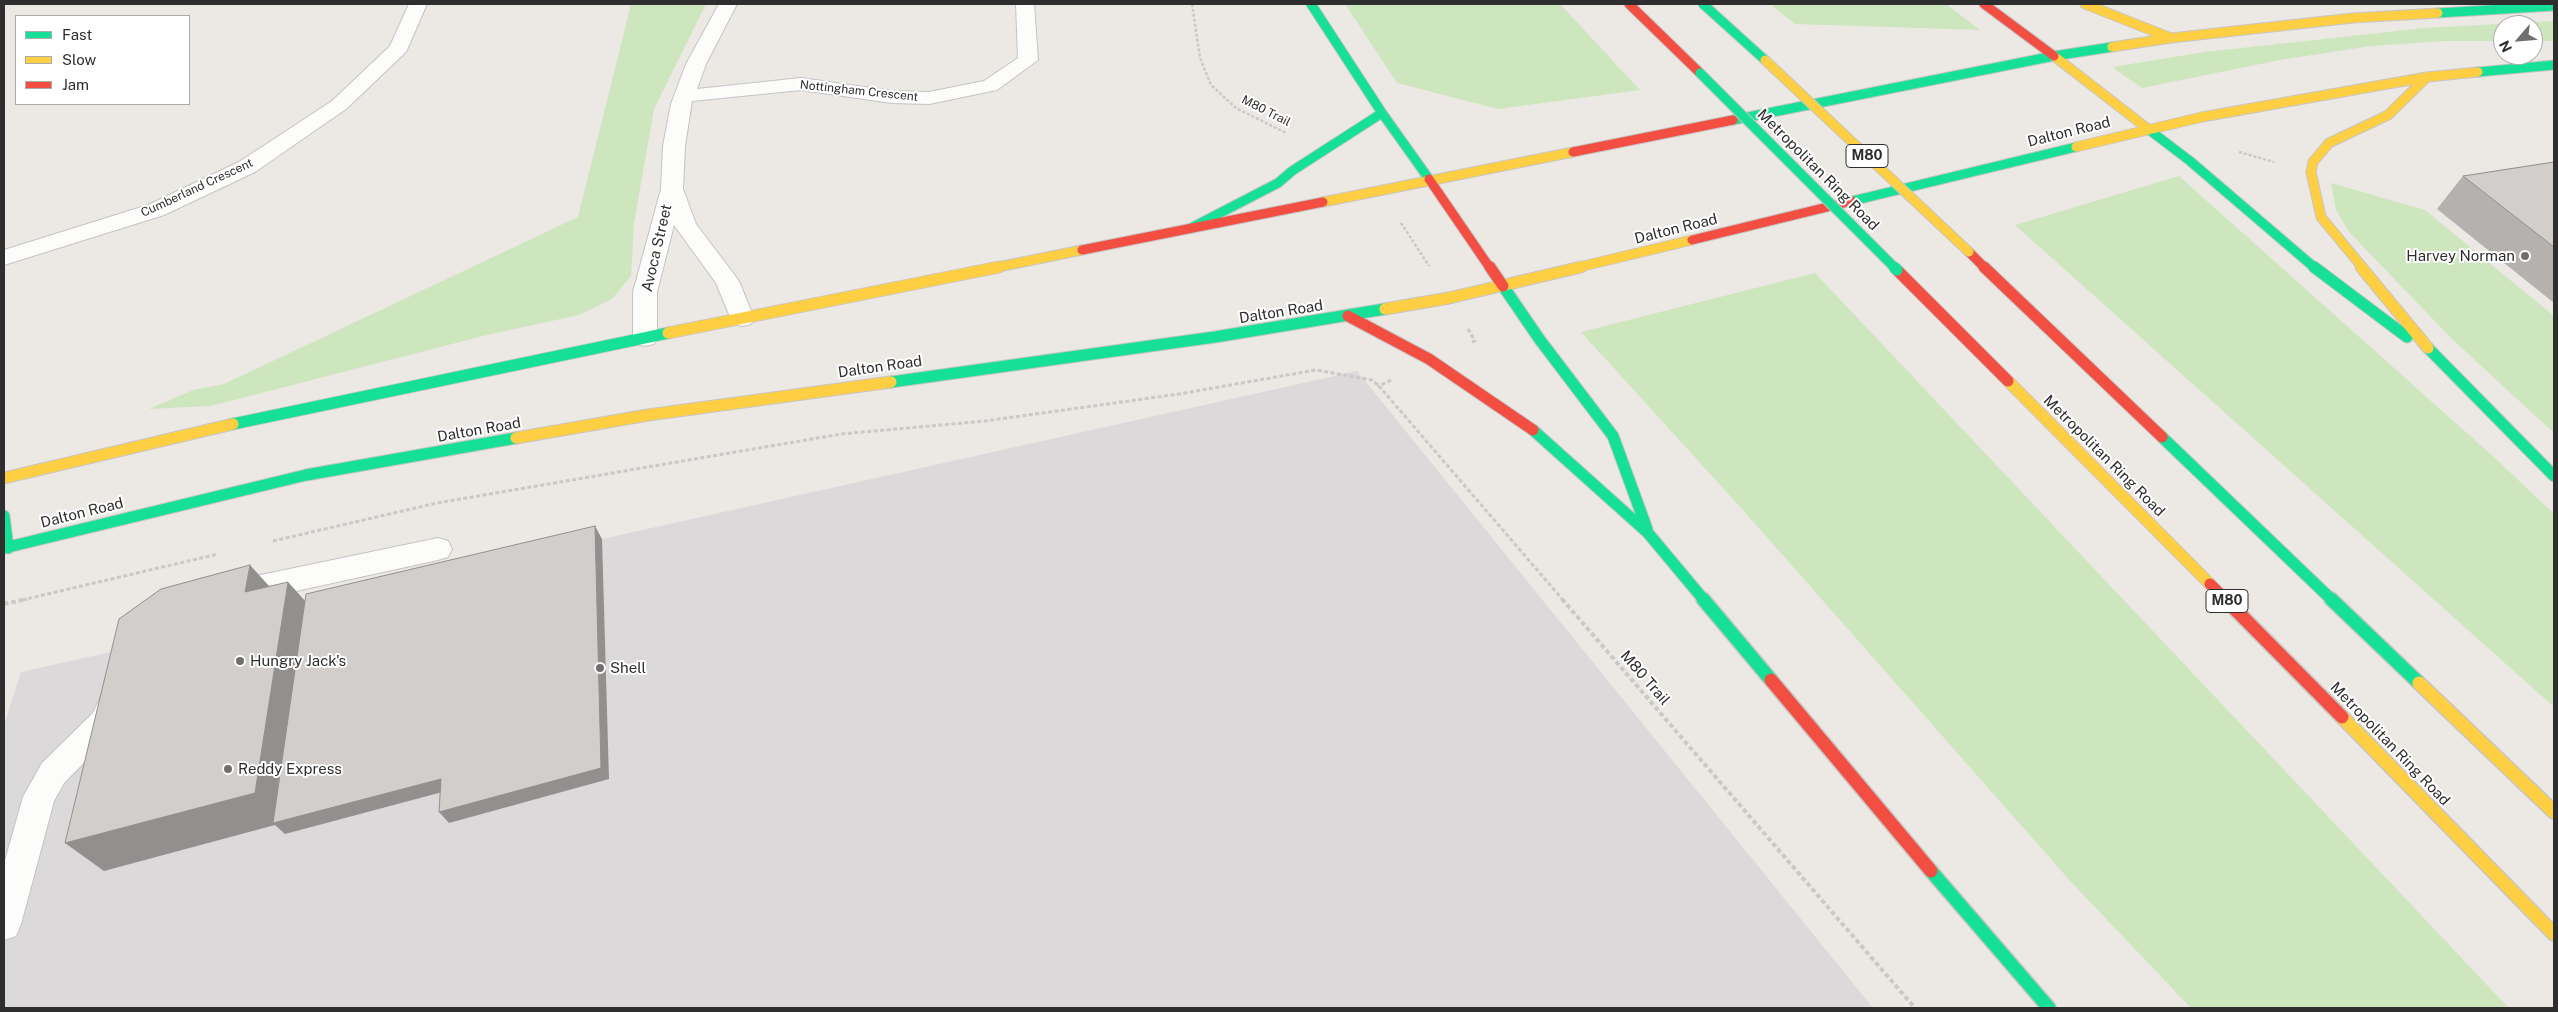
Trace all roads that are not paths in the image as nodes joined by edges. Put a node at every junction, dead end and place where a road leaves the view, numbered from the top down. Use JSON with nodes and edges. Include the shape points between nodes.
{"nodes":[{"id":1,"x":418,"y":4,"type":"edge"},
{"id":2,"x":728,"y":4,"type":"edge"},
{"id":3,"x":1025,"y":4,"type":"edge"},
{"id":4,"x":1312,"y":4,"type":"edge"},
{"id":5,"x":1628,"y":4,"type":"edge"},
{"id":6,"x":1703,"y":4,"type":"edge"},
{"id":7,"x":1984,"y":4,"type":"edge"},
{"id":8,"x":2085,"y":4,"type":"edge"},
{"id":9,"x":2528,"y":6,"type":"edge"},
{"id":10,"x":2554,"y":6,"type":"edge"},
{"id":11,"x":2171,"y":38,"type":"junction"},
{"id":12,"x":2054,"y":56,"type":"junction"},
{"id":13,"x":2554,"y":65,"type":"edge"},
{"id":14,"x":2427,"y":77,"type":"junction"},
{"id":15,"x":684,"y":96,"type":"junction"},
{"id":16,"x":1382,"y":113,"type":"junction"},
{"id":17,"x":2148,"y":129,"type":"junction"},
{"id":18,"x":1429,"y":179,"type":"junction"},
{"id":19,"x":672,"y":189,"type":"junction"},
{"id":20,"x":1191,"y":228,"type":"junction"},
{"id":21,"x":4,"y":258,"type":"edge"},
{"id":22,"x":1503,"y":286,"type":"junction"},
{"id":23,"x":1348,"y":316,"type":"junction"},
{"id":24,"x":742,"y":318,"type":"junction"},
{"id":25,"x":645,"y":338,"type":"junction"},
{"id":26,"x":2442,"y":364,"type":"junction"},
{"id":27,"x":2554,"y":476,"type":"edge"},
{"id":28,"x":4,"y":478,"type":"edge"},
{"id":29,"x":4,"y":516,"type":"edge"},
{"id":30,"x":1648,"y":533,"type":"junction"},
{"id":31,"x":438,"y":549,"type":"dead end"},
{"id":32,"x":5,"y":552,"type":"edge"},
{"id":33,"x":206,"y":598,"type":"edge"},
{"id":34,"x":120,"y":679,"type":"edge"},
{"id":35,"x":2554,"y":812,"type":"edge"},
{"id":36,"x":4,"y":924,"type":"edge"},
{"id":37,"x":2554,"y":934,"type":"edge"},
{"id":38,"x":2049,"y":1008,"type":"edge"}],
"edges":[{"from":1,"to":21,"type":"street","name":"Cumberland Crescent","via":[[400,48],[339,105],[247,167],[156,210]]},
{"from":2,"to":15,"type":"street","name":"Avoca Street","via":[[696,64]]},
{"from":3,"to":15,"type":"street","name":"Nottingham Crescent","via":[[1028,60],[990,86],[929,98],[892,97],[801,84]]},
{"from":4,"to":16,"type":"main road"},
{"from":5,"to":37,"type":"main road","name":"Metropolitan Ring Road","number":"M80","bridge":true,"via":[[1898,270]]},
{"from":6,"to":35,"type":"main road","number":"M80","bridge":true,"via":[[1969,252]]},
{"from":7,"to":12,"type":"main road"},
{"from":8,"to":11,"type":"main road"},
{"from":9,"to":10,"type":"main road"},
{"from":9,"to":11,"type":"main road","via":[[2353,18]]},
{"from":11,"to":12,"type":"main road"},
{"from":12,"to":17,"type":"main road"},
{"from":12,"to":18,"type":"main road"},
{"from":13,"to":14,"type":"main road","name":"Dalton Road"},
{"from":14,"to":17,"type":"main road","name":"Dalton Road","via":[[2274,102]]},
{"from":14,"to":26,"type":"main road","via":[[2388,115],[2330,143],[2313,162],[2311,172],[2321,217]]},
{"from":15,"to":19,"type":"street","name":"Avoca Street","via":[[674,146]]},
{"from":16,"to":18,"type":"main road"},
{"from":16,"to":20,"type":"main road","via":[[1278,183]]},
{"from":17,"to":22,"type":"main road","name":"Dalton Road"},
{"from":17,"to":26,"type":"main road","via":[[2309,263]]},
{"from":18,"to":20,"type":"main road"},
{"from":18,"to":22,"type":"main road"},
{"from":19,"to":24,"type":"street","name":"Avoca Street","via":[[685,225],[727,281]]},
{"from":19,"to":25,"type":"street","name":"Avoca Street","via":[[646,292]]},
{"from":20,"to":24,"type":"main road"},
{"from":22,"to":23,"type":"main road","name":"Dalton Road"},
{"from":22,"to":30,"type":"main road","via":[[1613,436]]},
{"from":23,"to":30,"type":"main road","via":[[1429,359],[1539,434]]},
{"from":23,"to":32,"type":"main road","name":"Dalton Road","via":[[1215,338],[629,418],[306,475],[194,500]]},
{"from":24,"to":25,"type":"main road"},
{"from":25,"to":28,"type":"main road","via":[[163,439]]},
{"from":26,"to":27,"type":"main road"},
{"from":29,"to":32,"type":"main road"},
{"from":30,"to":38,"type":"main road"},
{"from":31,"to":33,"type":"street"},
{"from":34,"to":36,"type":"street","via":[[116,697],[104,722],[53,773],[39,797]]}]}
